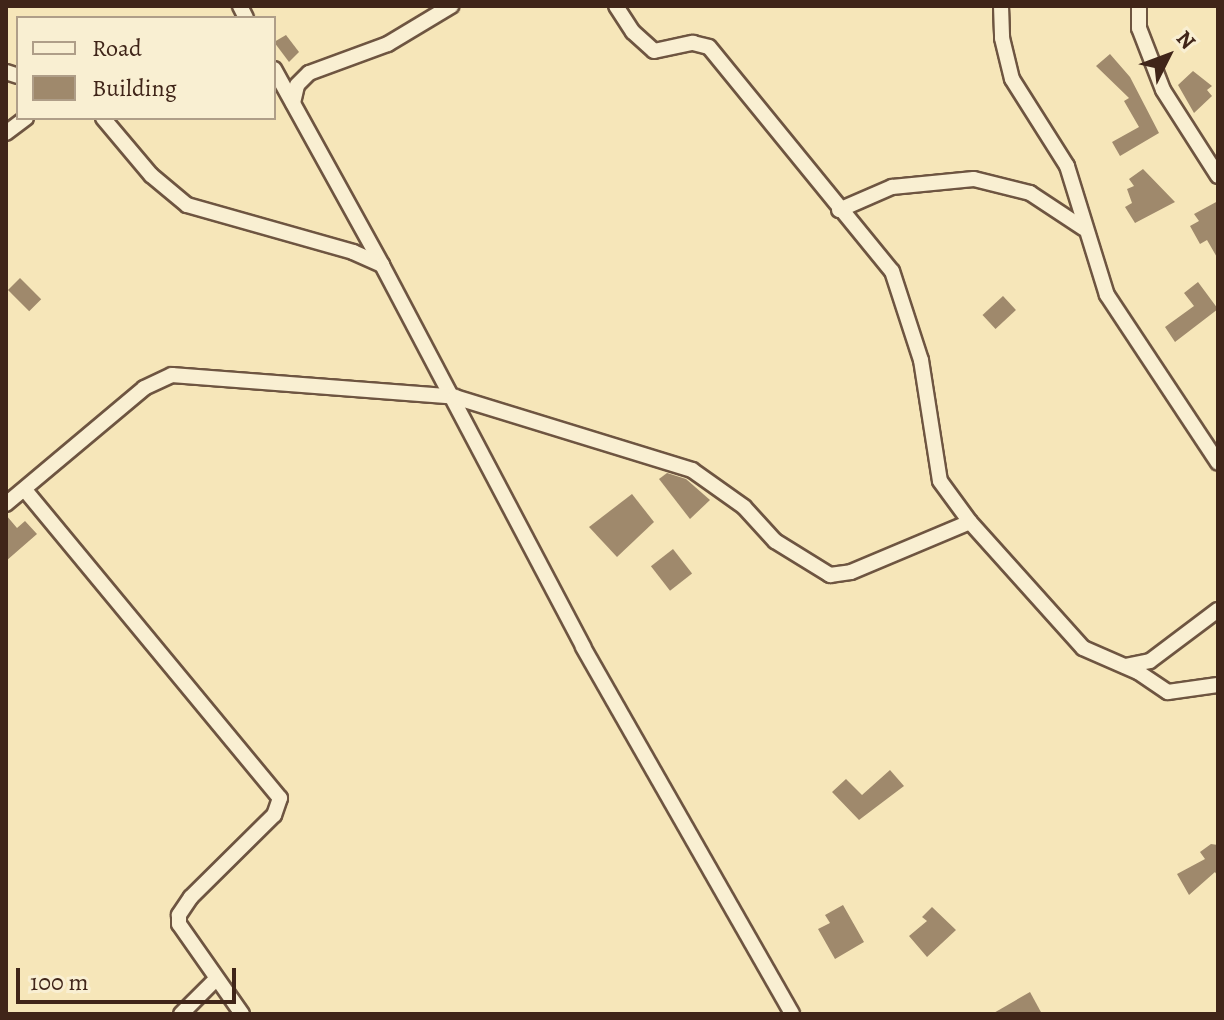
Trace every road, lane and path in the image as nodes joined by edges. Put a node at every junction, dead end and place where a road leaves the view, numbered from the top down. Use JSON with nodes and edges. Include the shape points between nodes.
{"nodes":[{"id":1,"x":451,"y":6,"type":"edge"},
{"id":2,"x":616,"y":6,"type":"edge"},
{"id":3,"x":1001,"y":6,"type":"edge"},
{"id":4,"x":1139,"y":6,"type":"edge"},
{"id":5,"x":276,"y":73,"type":"edge"},
{"id":6,"x":293,"y":103,"type":"junction"},
{"id":7,"x":23,"y":120,"type":"edge"},
{"id":8,"x":105,"y":120,"type":"edge"},
{"id":9,"x":6,"y":133,"type":"edge"},
{"id":10,"x":1218,"y":176,"type":"edge"},
{"id":11,"x":839,"y":210,"type":"junction"},
{"id":12,"x":1083,"y":228,"type":"junction"},
{"id":13,"x":382,"y":265,"type":"junction"},
{"id":14,"x":455,"y":397,"type":"junction"},
{"id":15,"x":1218,"y":463,"type":"edge"},
{"id":16,"x":25,"y":490,"type":"junction"},
{"id":17,"x":6,"y":504,"type":"edge"},
{"id":18,"x":970,"y":522,"type":"junction"},
{"id":19,"x":1218,"y":610,"type":"edge"},
{"id":20,"x":1124,"y":666,"type":"junction"},
{"id":21,"x":1218,"y":685,"type":"edge"},
{"id":22,"x":216,"y":979,"type":"junction"},
{"id":23,"x":181,"y":1014,"type":"edge"},
{"id":24,"x":242,"y":1014,"type":"edge"},
{"id":25,"x":792,"y":1014,"type":"edge"}],
"edges":[{"from":1,"to":6,"type":"street","via":[[388,44],[309,73],[297,85]]},
{"from":2,"to":11,"type":"street","via":[[654,51],[693,43],[709,47]]},
{"from":3,"to":12,"type":"street","via":[[1012,79],[1067,166]]},
{"from":4,"to":10,"type":"street","via":[[1139,28],[1163,90]]},
{"from":5,"to":6,"type":"street"},
{"from":6,"to":13,"type":"street"},
{"from":7,"to":9,"type":"street"},
{"from":8,"to":13,"type":"street","via":[[151,175],[187,205]]},
{"from":11,"to":12,"type":"street","via":[[892,187],[974,179],[1045,199]]},
{"from":11,"to":18,"type":"street","via":[[901,288],[921,360],[940,481]]},
{"from":12,"to":15,"type":"street","via":[[1117,316],[1168,382]]},
{"from":13,"to":14,"type":"street"},
{"from":14,"to":16,"type":"street","via":[[172,375],[144,388]]},
{"from":14,"to":18,"type":"street","via":[[692,470],[744,507],[775,541],[830,575],[851,572]]},
{"from":14,"to":25,"type":"street","via":[[568,620]]},
{"from":16,"to":17,"type":"street"},
{"from":16,"to":22,"type":"street","via":[[280,798],[274,815],[179,915],[179,924]]},
{"from":18,"to":20,"type":"street","via":[[1074,641]]},
{"from":19,"to":20,"type":"street","via":[[1150,661]]},
{"from":20,"to":21,"type":"street","via":[[1168,692]]},
{"from":22,"to":23,"type":"street"},
{"from":22,"to":24,"type":"street"}]}
